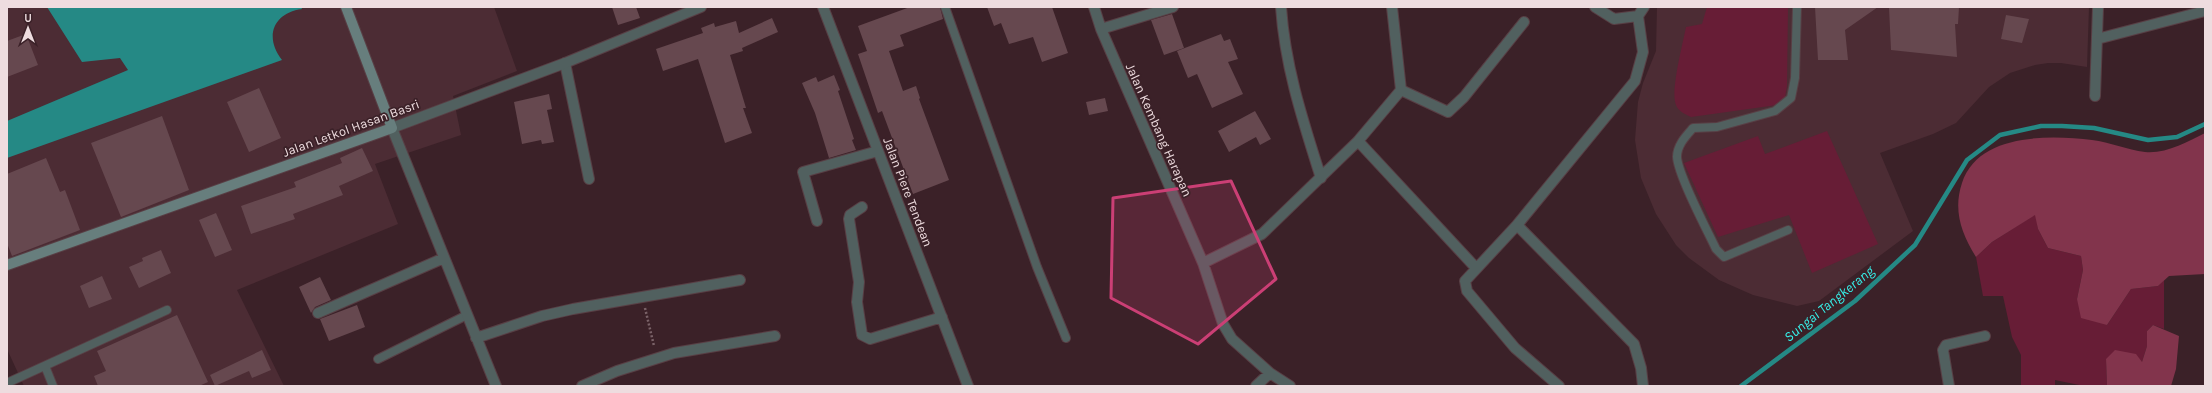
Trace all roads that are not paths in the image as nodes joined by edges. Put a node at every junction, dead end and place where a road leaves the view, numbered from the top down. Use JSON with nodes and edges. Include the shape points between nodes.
{"nodes":[{"id":1,"x":346,"y":7,"type":"edge"},
{"id":2,"x":701,"y":7,"type":"edge"},
{"id":3,"x":823,"y":7,"type":"edge"},
{"id":4,"x":945,"y":7,"type":"edge"},
{"id":5,"x":1094,"y":7,"type":"edge"},
{"id":6,"x":1173,"y":7,"type":"edge"},
{"id":7,"x":1281,"y":7,"type":"edge"},
{"id":8,"x":1392,"y":7,"type":"edge"},
{"id":9,"x":1595,"y":7,"type":"edge"},
{"id":10,"x":1797,"y":7,"type":"edge"},
{"id":11,"x":2098,"y":7,"type":"edge"},
{"id":12,"x":1641,"y":11,"type":"edge"},
{"id":13,"x":2205,"y":11,"type":"edge"},
{"id":14,"x":1524,"y":22,"type":"dead end"},
{"id":15,"x":1101,"y":29,"type":"junction"},
{"id":16,"x":2097,"y":38,"type":"junction"},
{"id":17,"x":565,"y":63,"type":"junction"},
{"id":18,"x":1401,"y":90,"type":"junction"},
{"id":19,"x":2095,"y":96,"type":"dead end"},
{"id":20,"x":392,"y":128,"type":"junction"},
{"id":21,"x":1358,"y":141,"type":"junction"},
{"id":22,"x":878,"y":151,"type":"junction"},
{"id":23,"x":1321,"y":178,"type":"junction"},
{"id":24,"x":589,"y":180,"type":"dead end"},
{"id":25,"x":862,"y":207,"type":"dead end"},
{"id":26,"x":817,"y":221,"type":"dead end"},
{"id":27,"x":1518,"y":225,"type":"junction"},
{"id":28,"x":1788,"y":230,"type":"dead end"},
{"id":29,"x":444,"y":258,"type":"junction"},
{"id":30,"x":1203,"y":263,"type":"junction"},
{"id":31,"x":7,"y":265,"type":"edge"},
{"id":32,"x":1476,"y":268,"type":"junction"},
{"id":33,"x":740,"y":280,"type":"dead end"},
{"id":34,"x":167,"y":310,"type":"dead end"},
{"id":35,"x":318,"y":313,"type":"dead end"},
{"id":36,"x":467,"y":315,"type":"junction"},
{"id":37,"x":942,"y":317,"type":"junction"},
{"id":38,"x":775,"y":336,"type":"dead end"},
{"id":39,"x":1985,"y":336,"type":"dead end"},
{"id":40,"x":476,"y":338,"type":"junction"},
{"id":41,"x":1066,"y":338,"type":"dead end"},
{"id":42,"x":378,"y":359,"type":"dead end"},
{"id":43,"x":44,"y":366,"type":"junction"},
{"id":44,"x":1270,"y":373,"type":"junction"},
{"id":45,"x":7,"y":383,"type":"edge"},
{"id":46,"x":54,"y":386,"type":"edge"},
{"id":47,"x":496,"y":386,"type":"edge"},
{"id":48,"x":582,"y":386,"type":"edge"},
{"id":49,"x":968,"y":386,"type":"edge"},
{"id":50,"x":1256,"y":386,"type":"edge"},
{"id":51,"x":1290,"y":386,"type":"edge"},
{"id":52,"x":1559,"y":386,"type":"edge"},
{"id":53,"x":1643,"y":386,"type":"edge"},
{"id":54,"x":1949,"y":386,"type":"edge"}],
"edges":[{"from":1,"to":20,"type":"main road"},
{"from":2,"to":17,"type":"street","name":"Jalan Letkol Hasan Basri"},
{"from":3,"to":22,"type":"street","name":"Jalan Piere Tendean"},
{"from":4,"to":41,"type":"lane"},
{"from":5,"to":15,"type":"street","name":"Jalan Kembang Harapan"},
{"from":6,"to":15,"type":"street"},
{"from":7,"to":23,"type":"street","via":[[1283,40],[1292,84]]},
{"from":8,"to":18,"type":"street"},
{"from":9,"to":12,"type":"street","via":[[1614,19]]},
{"from":10,"to":28,"type":"lane","via":[[1795,78],[1790,98],[1775,111],[1717,127],[1693,128],[1682,141],[1678,157],[1683,176],[1716,249],[1724,256]]},
{"from":11,"to":16,"type":"street"},
{"from":12,"to":27,"type":"street","via":[[1643,52],[1635,81]]},
{"from":13,"to":16,"type":"street"},
{"from":14,"to":18,"type":"street","via":[[1464,97],[1448,112]]},
{"from":15,"to":30,"type":"street","name":"Jalan Kembang Harapan"},
{"from":16,"to":19,"type":"street"},
{"from":17,"to":20,"type":"street","name":"Jalan Letkol Hasan Basri"},
{"from":17,"to":24,"type":"street"},
{"from":18,"to":21,"type":"street"},
{"from":20,"to":29,"type":"street"},
{"from":20,"to":31,"type":"main road","name":"Jalan Letkol Hasan Basri"},
{"from":21,"to":23,"type":"street"},
{"from":21,"to":32,"type":"street"},
{"from":22,"to":26,"type":"street","via":[[803,172]]},
{"from":22,"to":37,"type":"street","name":"Jalan Piere Tendean"},
{"from":23,"to":30,"type":"street","via":[[1262,234]]},
{"from":25,"to":37,"type":"street","via":[[850,215],[849,219],[859,282],[856,302],[862,335],[870,339]]},
{"from":27,"to":32,"type":"street"},
{"from":27,"to":53,"type":"street","via":[[1634,344]]},
{"from":29,"to":35,"type":"street"},
{"from":29,"to":36,"type":"street"},
{"from":30,"to":44,"type":"street","name":"Jalan Kembang Harapan","via":[[1223,324],[1232,339]]},
{"from":32,"to":52,"type":"street","via":[[1465,281],[1467,291],[1515,348]]},
{"from":33,"to":40,"type":"street","via":[[542,316]]},
{"from":34,"to":43,"type":"lane"},
{"from":36,"to":40,"type":"street"},
{"from":36,"to":42,"type":"lane"},
{"from":37,"to":49,"type":"street","name":"Jalan Piere Tendean"},
{"from":38,"to":48,"type":"street","via":[[674,353],[617,371]]},
{"from":39,"to":54,"type":"street","via":[[1946,345],[1943,350]]},
{"from":40,"to":47,"type":"street"},
{"from":43,"to":45,"type":"lane"},
{"from":43,"to":46,"type":"lane"},
{"from":44,"to":50,"type":"street"},
{"from":44,"to":51,"type":"street","name":"Jalan Kembang Harapan"}]}
